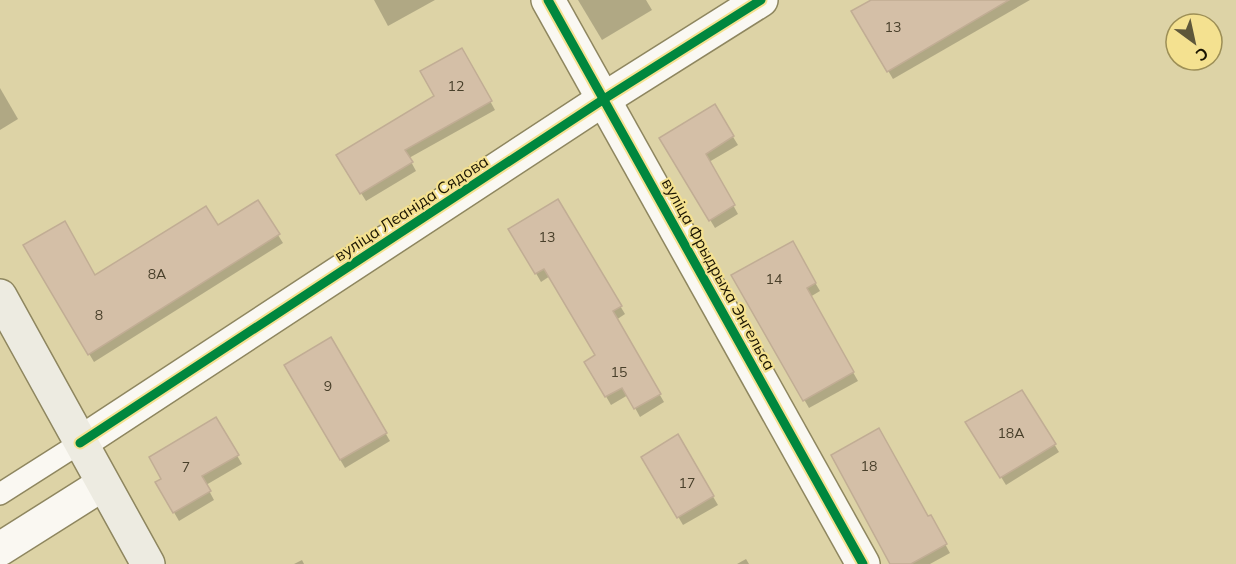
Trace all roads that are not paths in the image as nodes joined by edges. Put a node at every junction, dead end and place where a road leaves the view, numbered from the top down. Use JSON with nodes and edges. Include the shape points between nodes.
{"nodes":[{"id":1,"x":548,"y":0,"type":"edge"},
{"id":2,"x":761,"y":0,"type":"edge"},
{"id":3,"x":604,"y":99,"type":"junction"},
{"id":4,"x":0,"y":296,"type":"edge"},
{"id":5,"x":80,"y":443,"type":"junction"},
{"id":6,"x":103,"y":484,"type":"junction"},
{"id":7,"x":0,"y":494,"type":"edge"},
{"id":8,"x":0,"y":549,"type":"edge"},
{"id":9,"x":148,"y":564,"type":"edge"},
{"id":10,"x":863,"y":564,"type":"edge"}],
"edges":[{"from":1,"to":3,"type":"street","name":"вуліца Фрыдрыха Энгельса"},
{"from":2,"to":3,"type":"street","name":"вуліца Леаніда Сядова"},
{"from":3,"to":5,"type":"street","name":"вуліца Леаніда Сядова"},
{"from":3,"to":10,"type":"street","name":"вуліца Фрыдрыха Энгельса"},
{"from":4,"to":5,"type":"main road"},
{"from":5,"to":6,"type":"main road"},
{"from":5,"to":7,"type":"lane"},
{"from":6,"to":8,"type":"street"},
{"from":6,"to":9,"type":"main road"}]}
